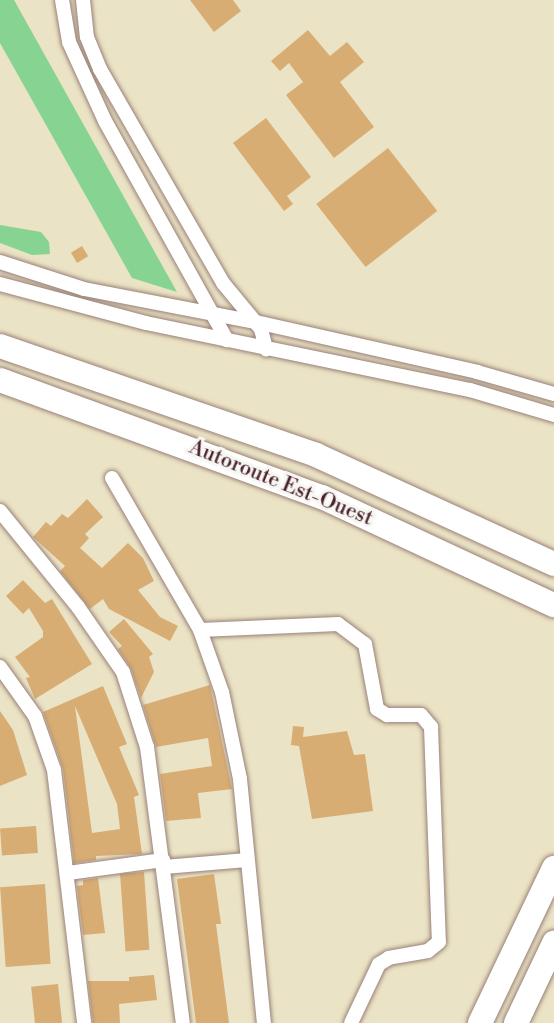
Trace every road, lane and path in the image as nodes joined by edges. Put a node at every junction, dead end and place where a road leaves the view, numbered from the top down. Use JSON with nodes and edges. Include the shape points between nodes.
{"nodes":[{"id":1,"x":62,"y":0,"type":"edge"},
{"id":2,"x":83,"y":0,"type":"edge"},
{"id":3,"x":0,"y":262,"type":"edge"},
{"id":4,"x":0,"y":284,"type":"edge"},
{"id":5,"x":216,"y":315,"type":"junction"},
{"id":6,"x":256,"y":322,"type":"junction"},
{"id":7,"x":227,"y":340,"type":"junction"},
{"id":8,"x":0,"y":346,"type":"edge"},
{"id":9,"x":266,"y":349,"type":"junction"},
{"id":10,"x":0,"y":380,"type":"edge"},
{"id":11,"x":554,"y":394,"type":"edge"},
{"id":12,"x":554,"y":415,"type":"edge"},
{"id":13,"x":112,"y":478,"type":"dead end"},
{"id":14,"x":0,"y":511,"type":"edge"},
{"id":15,"x":554,"y":564,"type":"edge"},
{"id":16,"x":554,"y":605,"type":"edge"},
{"id":17,"x":200,"y":630,"type":"junction"},
{"id":18,"x":0,"y":667,"type":"edge"},
{"id":19,"x":247,"y":860,"type":"junction"},
{"id":20,"x":164,"y":864,"type":"junction"},
{"id":21,"x":554,"y":868,"type":"edge"},
{"id":22,"x":68,"y":873,"type":"junction"},
{"id":23,"x":554,"y":943,"type":"edge"},
{"id":24,"x":517,"y":948,"type":"junction"},
{"id":25,"x":84,"y":1023,"type":"edge"},
{"id":26,"x":183,"y":1023,"type":"edge"},
{"id":27,"x":264,"y":1023,"type":"edge"},
{"id":28,"x":351,"y":1023,"type":"edge"},
{"id":29,"x":480,"y":1023,"type":"edge"},
{"id":30,"x":487,"y":1023,"type":"edge"},
{"id":31,"x":516,"y":1023,"type":"edge"}],
"edges":[{"from":1,"to":5,"type":"street","via":[[69,42],[105,122]]},
{"from":2,"to":6,"type":"street","via":[[87,37],[111,90],[223,283]]},
{"from":3,"to":5,"type":"street","via":[[84,289]]},
{"from":4,"to":7,"type":"street","via":[[87,309]]},
{"from":5,"to":6,"type":"street"},
{"from":5,"to":7,"type":"street"},
{"from":6,"to":9,"type":"street"},
{"from":6,"to":11,"type":"street","via":[[477,372]]},
{"from":7,"to":9,"type":"street"},
{"from":8,"to":15,"type":"highway","name":"Autoroute Est-Ouest","via":[[316,456]]},
{"from":9,"to":12,"type":"street","via":[[470,390]]},
{"from":10,"to":16,"type":"highway","name":"Autoroute Est-Ouest","via":[[322,497]]},
{"from":13,"to":17,"type":"street"},
{"from":14,"to":20,"type":"street","via":[[78,607],[123,672],[147,747]]},
{"from":17,"to":19,"type":"street","via":[[222,692],[240,779]]},
{"from":17,"to":28,"type":"street","via":[[338,624],[365,644],[377,709],[387,715],[421,716],[431,727],[439,942],[428,951],[389,958],[379,964]]},
{"from":18,"to":22,"type":"street","via":[[35,716],[54,770]]},
{"from":19,"to":20,"type":"street"},
{"from":19,"to":27,"type":"street"},
{"from":20,"to":22,"type":"street"},
{"from":20,"to":26,"type":"street"},
{"from":21,"to":24,"type":"highway"},
{"from":22,"to":25,"type":"street"},
{"from":23,"to":31,"type":"highway"},
{"from":24,"to":29,"type":"highway"},
{"from":24,"to":30,"type":"highway"}]}
